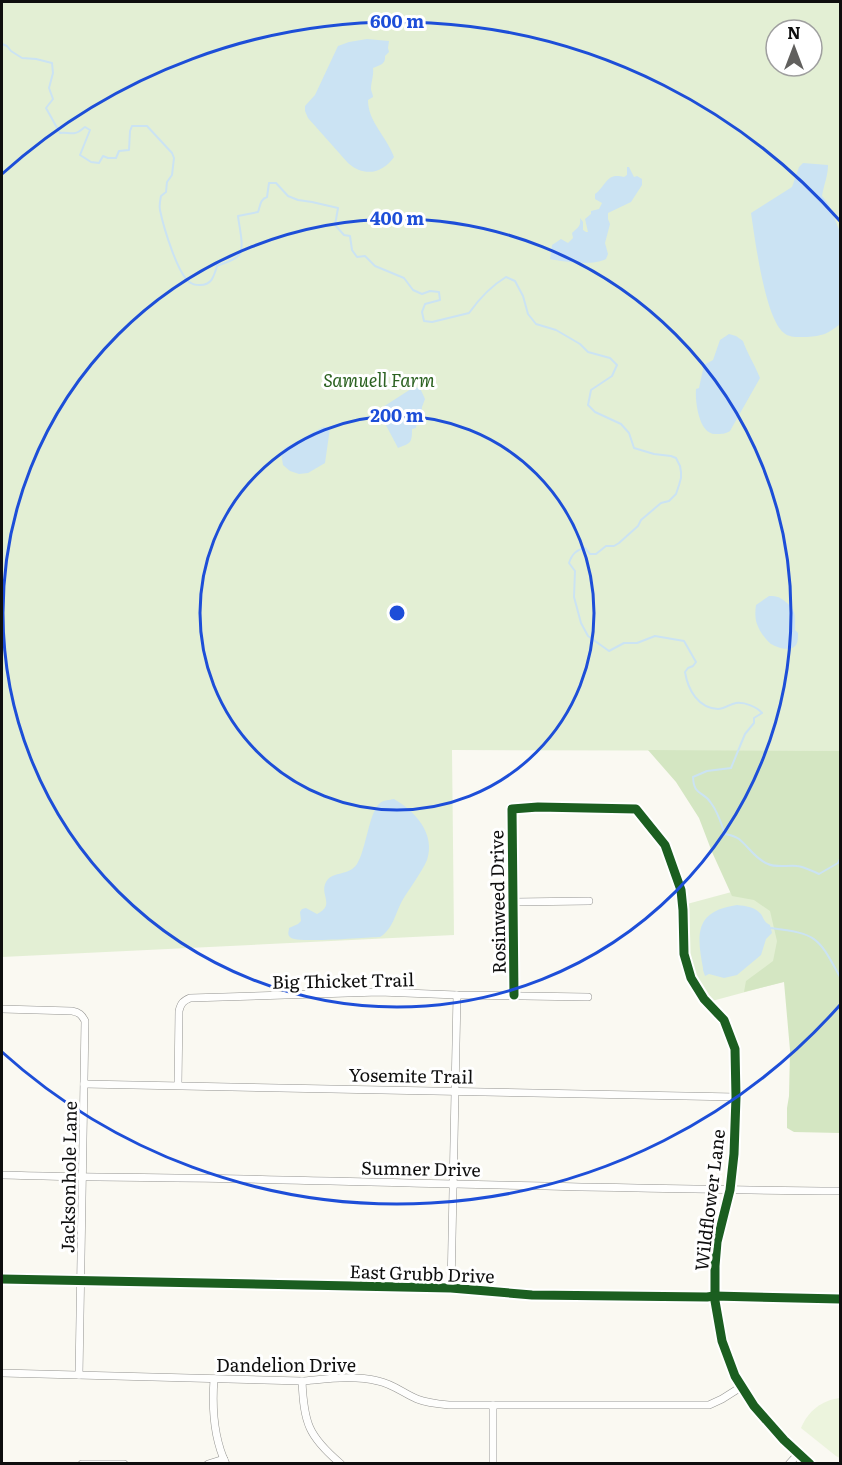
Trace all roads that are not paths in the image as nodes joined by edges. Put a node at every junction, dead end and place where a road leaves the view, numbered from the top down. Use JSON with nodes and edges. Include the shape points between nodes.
{"nodes":[{"id":1,"x":512,"y":809,"type":"joint"},
{"id":2,"x":514,"y":902,"type":"junction"},
{"id":3,"x":589,"y":902,"type":"dead end"},
{"id":4,"x":457,"y":995,"type":"junction"},
{"id":5,"x":514,"y":995,"type":"junction"},
{"id":6,"x":588,"y":997,"type":"dead end"},
{"id":7,"x":2,"y":1009,"type":"edge"},
{"id":8,"x":84,"y":1084,"type":"junction"},
{"id":9,"x":178,"y":1085,"type":"junction"},
{"id":10,"x":455,"y":1091,"type":"junction"},
{"id":11,"x":736,"y":1097,"type":"junction"},
{"id":12,"x":2,"y":1175,"type":"edge"},
{"id":13,"x":83,"y":1178,"type":"junction"},
{"id":14,"x":453,"y":1184,"type":"junction"},
{"id":15,"x":730,"y":1190,"type":"junction"},
{"id":16,"x":840,"y":1191,"type":"edge"},
{"id":17,"x":2,"y":1279,"type":"edge"},
{"id":18,"x":81,"y":1280,"type":"junction"},
{"id":19,"x":451,"y":1288,"type":"junction"},
{"id":20,"x":714,"y":1296,"type":"junction"},
{"id":21,"x":840,"y":1299,"type":"edge"},
{"id":22,"x":2,"y":1373,"type":"edge"},
{"id":23,"x":79,"y":1375,"type":"junction"},
{"id":24,"x":214,"y":1379,"type":"junction"},
{"id":25,"x":302,"y":1381,"type":"junction"},
{"id":26,"x":741,"y":1387,"type":"junction"},
{"id":27,"x":493,"y":1405,"type":"junction"},
{"id":28,"x":799,"y":1453,"type":"junction"},
{"id":29,"x":225,"y":1461,"type":"edge"},
{"id":30,"x":82,"y":1464,"type":"edge"},
{"id":31,"x":124,"y":1464,"type":"edge"},
{"id":32,"x":208,"y":1464,"type":"edge"},
{"id":33,"x":341,"y":1464,"type":"edge"},
{"id":34,"x":493,"y":1464,"type":"edge"},
{"id":35,"x":789,"y":1464,"type":"edge"},
{"id":36,"x":810,"y":1464,"type":"edge"}],
"edges":[{"from":1,"to":2,"type":"street","name":"Rosinweed Drive"},
{"from":1,"to":11,"type":"street","name":"Wildflower Lane","via":[[636,809],[665,845],[681,890],[684,954],[691,978],[724,1020],[735,1049]]},
{"from":2,"to":3,"type":"street"},
{"from":2,"to":5,"type":"street","name":"Rosinweed Drive"},
{"from":4,"to":5,"type":"street","name":"Big Thicket Trail"},
{"from":4,"to":9,"type":"street","name":"Big Thicket Trail","via":[[379,992],[190,998],[183,1001],[179,1011]]},
{"from":4,"to":10,"type":"street"},
{"from":5,"to":6,"type":"street","name":"Big Thicket Trail"},
{"from":7,"to":8,"type":"street","name":"Jacksonhole Lane","via":[[72,1011],[82,1015],[86,1035]]},
{"from":8,"to":9,"type":"street","name":"Yosemite Trail"},
{"from":8,"to":13,"type":"street","name":"Jacksonhole Lane"},
{"from":9,"to":10,"type":"street","name":"Yosemite Trail"},
{"from":10,"to":11,"type":"street","name":"Yosemite Trail"},
{"from":10,"to":14,"type":"street"},
{"from":11,"to":15,"type":"street","name":"Wildflower Lane"},
{"from":12,"to":13,"type":"street","name":"Sumner Drive"},
{"from":13,"to":14,"type":"street","name":"Sumner Drive"},
{"from":13,"to":18,"type":"street","name":"Jacksonhole Lane"},
{"from":14,"to":15,"type":"street","name":"Sumner Drive"},
{"from":14,"to":19,"type":"street"},
{"from":15,"to":16,"type":"street","name":"Sumner Drive"},
{"from":15,"to":20,"type":"street","name":"Wildflower Lane","via":[[717,1242]]},
{"from":17,"to":18,"type":"street","name":"East Grubb Drive"},
{"from":18,"to":19,"type":"street","name":"East Grubb Drive"},
{"from":18,"to":23,"type":"street","name":"Jacksonhole Lane"},
{"from":19,"to":20,"type":"street","name":"East Grubb Drive","via":[[532,1295]]},
{"from":20,"to":21,"type":"street","name":"East Grubb Drive"},
{"from":20,"to":26,"type":"street","name":"Wildflower Lane","via":[[722,1341]]},
{"from":22,"to":23,"type":"street","name":"Dandelion Drive"},
{"from":23,"to":24,"type":"street","name":"Dandelion Drive"},
{"from":24,"to":25,"type":"street","name":"Dandelion Drive"},
{"from":24,"to":29,"type":"street","via":[[212,1403]]},
{"from":25,"to":27,"type":"street","name":"Dandelion Drive","via":[[367,1379],[389,1384],[431,1404]]},
{"from":25,"to":33,"type":"street","via":[[309,1428]]},
{"from":26,"to":27,"type":"street","name":"Dandelion Drive","via":[[709,1405]]},
{"from":26,"to":28,"type":"street","name":"Wildflower Lane","via":[[766,1422]]},
{"from":27,"to":34,"type":"street"},
{"from":28,"to":35,"type":"street"},
{"from":28,"to":36,"type":"street","name":"Wildflower Lane"},
{"from":29,"to":32,"type":"street"},
{"from":30,"to":31,"type":"street"}]}
